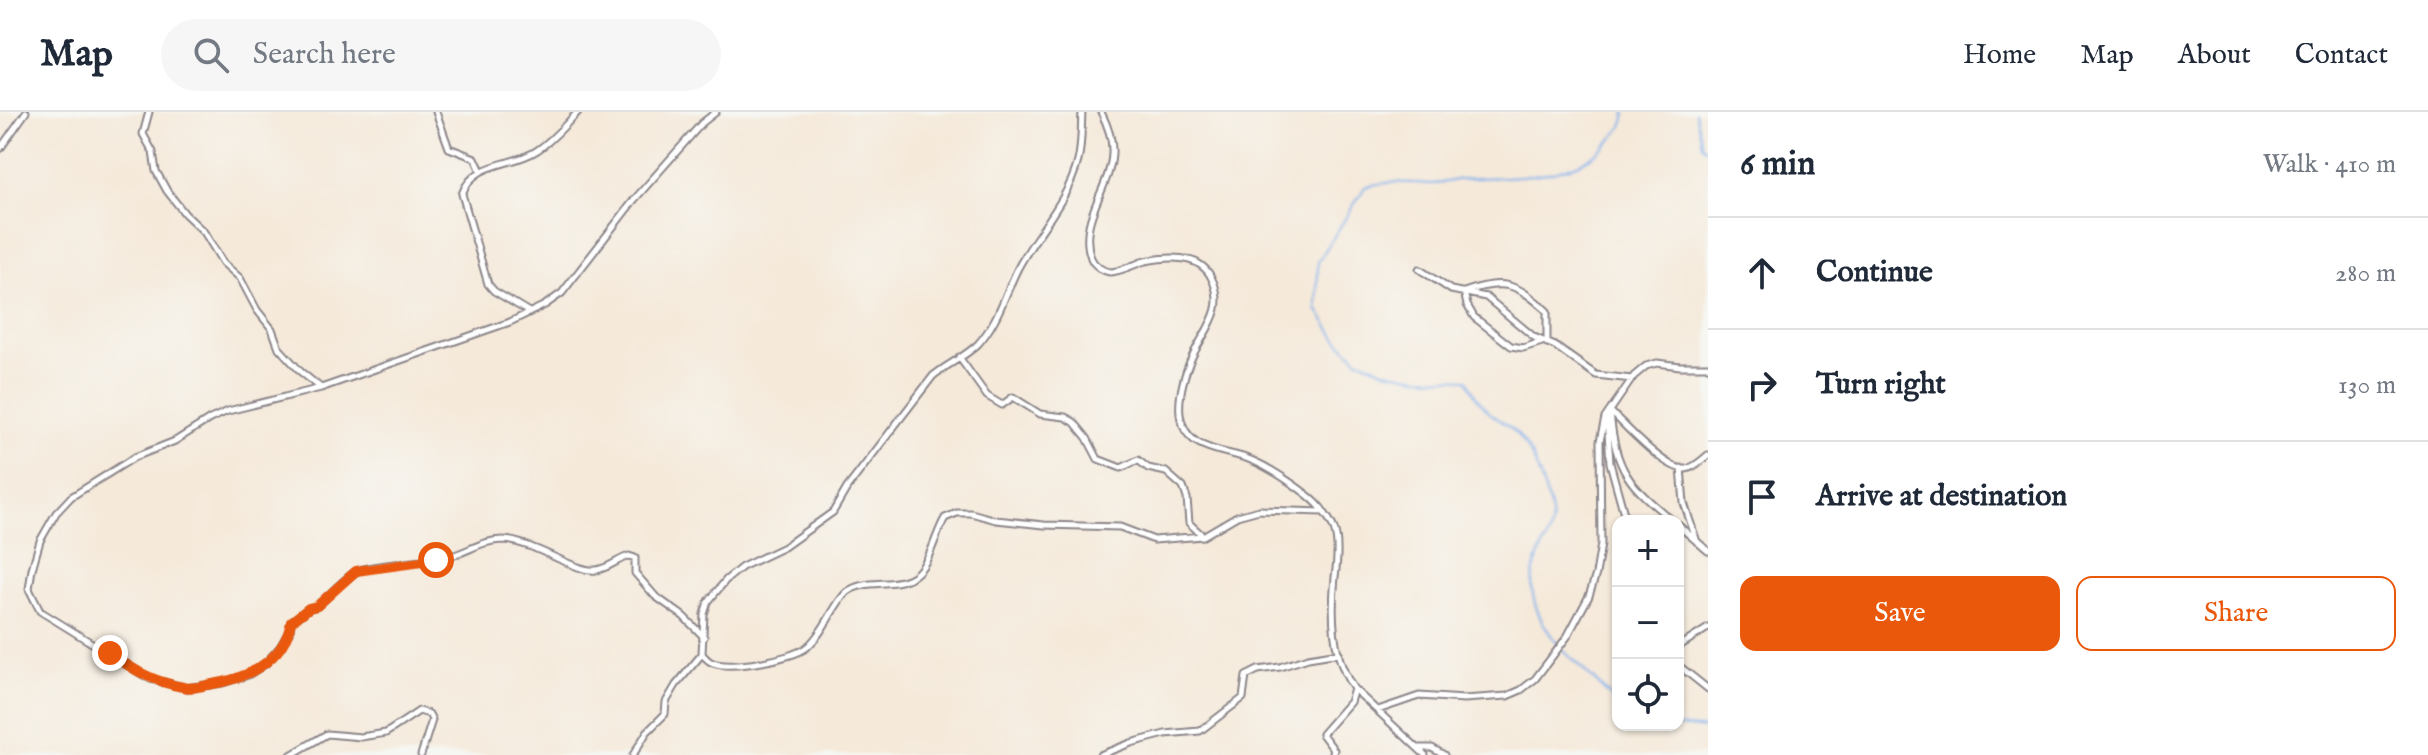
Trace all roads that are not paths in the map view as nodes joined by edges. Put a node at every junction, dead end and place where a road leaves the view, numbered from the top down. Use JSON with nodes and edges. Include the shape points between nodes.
{"nodes":[{"id":1,"x":26,"y":112,"type":"edge"},
{"id":2,"x":149,"y":112,"type":"edge"},
{"id":3,"x":436,"y":112,"type":"edge"},
{"id":4,"x":578,"y":112,"type":"edge"},
{"id":5,"x":716,"y":112,"type":"edge"},
{"id":6,"x":1082,"y":112,"type":"edge"},
{"id":7,"x":1101,"y":112,"type":"edge"},
{"id":8,"x":0,"y":149,"type":"edge"},
{"id":9,"x":481,"y":171,"type":"junction"},
{"id":10,"x":1419,"y":269,"type":"dead end"},
{"id":11,"x":1464,"y":292,"type":"junction"},
{"id":12,"x":530,"y":312,"type":"junction"},
{"id":13,"x":1545,"y":343,"type":"junction"},
{"id":14,"x":959,"y":357,"type":"junction"},
{"id":15,"x":1708,"y":366,"type":"edge"},
{"id":16,"x":1632,"y":379,"type":"junction"},
{"id":17,"x":321,"y":388,"type":"junction"},
{"id":18,"x":1608,"y":413,"type":"junction"},
{"id":19,"x":1708,"y":455,"type":"edge"},
{"id":20,"x":1681,"y":468,"type":"junction"},
{"id":21,"x":1323,"y":512,"type":"junction"},
{"id":22,"x":1624,"y":515,"type":"edge"},
{"id":23,"x":1665,"y":515,"type":"edge"},
{"id":24,"x":1684,"y":530,"type":"edge"},
{"id":25,"x":1203,"y":536,"type":"junction"},
{"id":26,"x":1697,"y":542,"type":"junction"},
{"id":27,"x":1708,"y":551,"type":"edge"},
{"id":28,"x":1708,"y":628,"type":"edge"},
{"id":29,"x":704,"y":637,"type":"junction"},
{"id":30,"x":1684,"y":643,"type":"edge"},
{"id":31,"x":1339,"y":653,"type":"junction"},
{"id":32,"x":702,"y":654,"type":"junction"},
{"id":33,"x":1684,"y":670,"type":"edge"},
{"id":34,"x":1354,"y":689,"type":"junction"},
{"id":35,"x":1708,"y":689,"type":"edge"},
{"id":36,"x":1378,"y":710,"type":"junction"},
{"id":37,"x":1418,"y":748,"type":"junction"},
{"id":38,"x":291,"y":755,"type":"edge"},
{"id":39,"x":421,"y":755,"type":"edge"},
{"id":40,"x":633,"y":755,"type":"edge"},
{"id":41,"x":1100,"y":755,"type":"edge"},
{"id":42,"x":1332,"y":755,"type":"edge"},
{"id":43,"x":1425,"y":755,"type":"edge"},
{"id":44,"x":1444,"y":755,"type":"edge"}],
"edges":[{"from":1,"to":8,"type":"street"},
{"from":2,"to":17,"type":"street","via":[[143,134],[167,191],[240,278],[279,348]]},
{"from":3,"to":9,"type":"street","via":[[449,148],[475,158]]},
{"from":4,"to":9,"type":"street","via":[[533,154]]},
{"from":5,"to":12,"type":"street","via":[[634,200],[562,293]]},
{"from":6,"to":14,"type":"street","via":[[1078,161],[1059,206],[1018,268],[994,325]]},
{"from":7,"to":21,"type":"street","via":[[1112,153],[1088,232],[1093,262],[1109,272],[1145,261],[1187,259],[1208,272],[1215,286],[1213,321],[1191,358],[1183,385],[1183,424],[1200,443],[1259,464]]},
{"from":9,"to":12,"type":"street","via":[[462,194],[482,272],[494,291]]},
{"from":10,"to":11,"type":"street"},
{"from":11,"to":13,"type":"street","via":[[1486,297]]},
{"from":11,"to":13,"type":"street","via":[[1474,317],[1511,346]]},
{"from":11,"to":13,"type":"street","via":[[1489,283],[1530,296],[1547,311]]},
{"from":12,"to":17,"type":"street"},
{"from":13,"to":16,"type":"street","via":[[1597,376]]},
{"from":14,"to":25,"type":"street","via":[[987,396],[1002,405],[1013,397],[1040,414],[1074,422],[1098,459],[1121,468],[1138,460],[1166,472],[1183,487],[1189,523]]},
{"from":14,"to":29,"type":"street","via":[[933,376],[833,512],[726,580],[708,602]]},
{"from":15,"to":16,"type":"street","via":[[1657,363]]},
{"from":16,"to":18,"type":"street"},
{"from":17,"to":29,"type":"street","via":[[219,415],[71,497],[40,541],[32,569],[29,589],[40,611],[150,679],[187,688],[222,683],[265,664],[291,622],[356,571],[436,560],[504,540],[588,570],[635,558],[635,573],[655,596]]},
{"from":18,"to":20,"type":"street"},
{"from":18,"to":22,"type":"street","via":[[1610,463]]},
{"from":18,"to":23,"type":"street","via":[[1621,469]]},
{"from":18,"to":36,"type":"street","via":[[1600,441],[1599,562],[1583,608],[1556,654],[1528,685],[1507,696],[1419,696]]},
{"from":19,"to":20,"type":"street"},
{"from":20,"to":26,"type":"street","via":[[1684,503]]},
{"from":21,"to":25,"type":"street","via":[[1259,510]]},
{"from":21,"to":31,"type":"street","via":[[1335,536],[1333,615]]},
{"from":24,"to":26,"type":"street"},
{"from":25,"to":32,"type":"street","via":[[1154,540],[1120,527],[1044,525],[957,513],[945,518],[919,571],[910,578],[861,583],[844,594],[805,649],[730,665],[712,663]]},
{"from":26,"to":27,"type":"street"},
{"from":28,"to":30,"type":"street"},
{"from":29,"to":32,"type":"street"},
{"from":31,"to":34,"type":"street"},
{"from":31,"to":41,"type":"street","via":[[1246,676],[1243,698],[1200,731],[1165,734]]},
{"from":32,"to":40,"type":"street"},
{"from":33,"to":35,"type":"street"},
{"from":34,"to":36,"type":"street"},
{"from":34,"to":42,"type":"street","via":[[1350,702],[1322,734]]},
{"from":36,"to":37,"type":"street"},
{"from":37,"to":43,"type":"street"},
{"from":37,"to":44,"type":"street"},
{"from":38,"to":39,"type":"street","via":[[327,734],[386,733],[422,711],[432,723]]}]}
